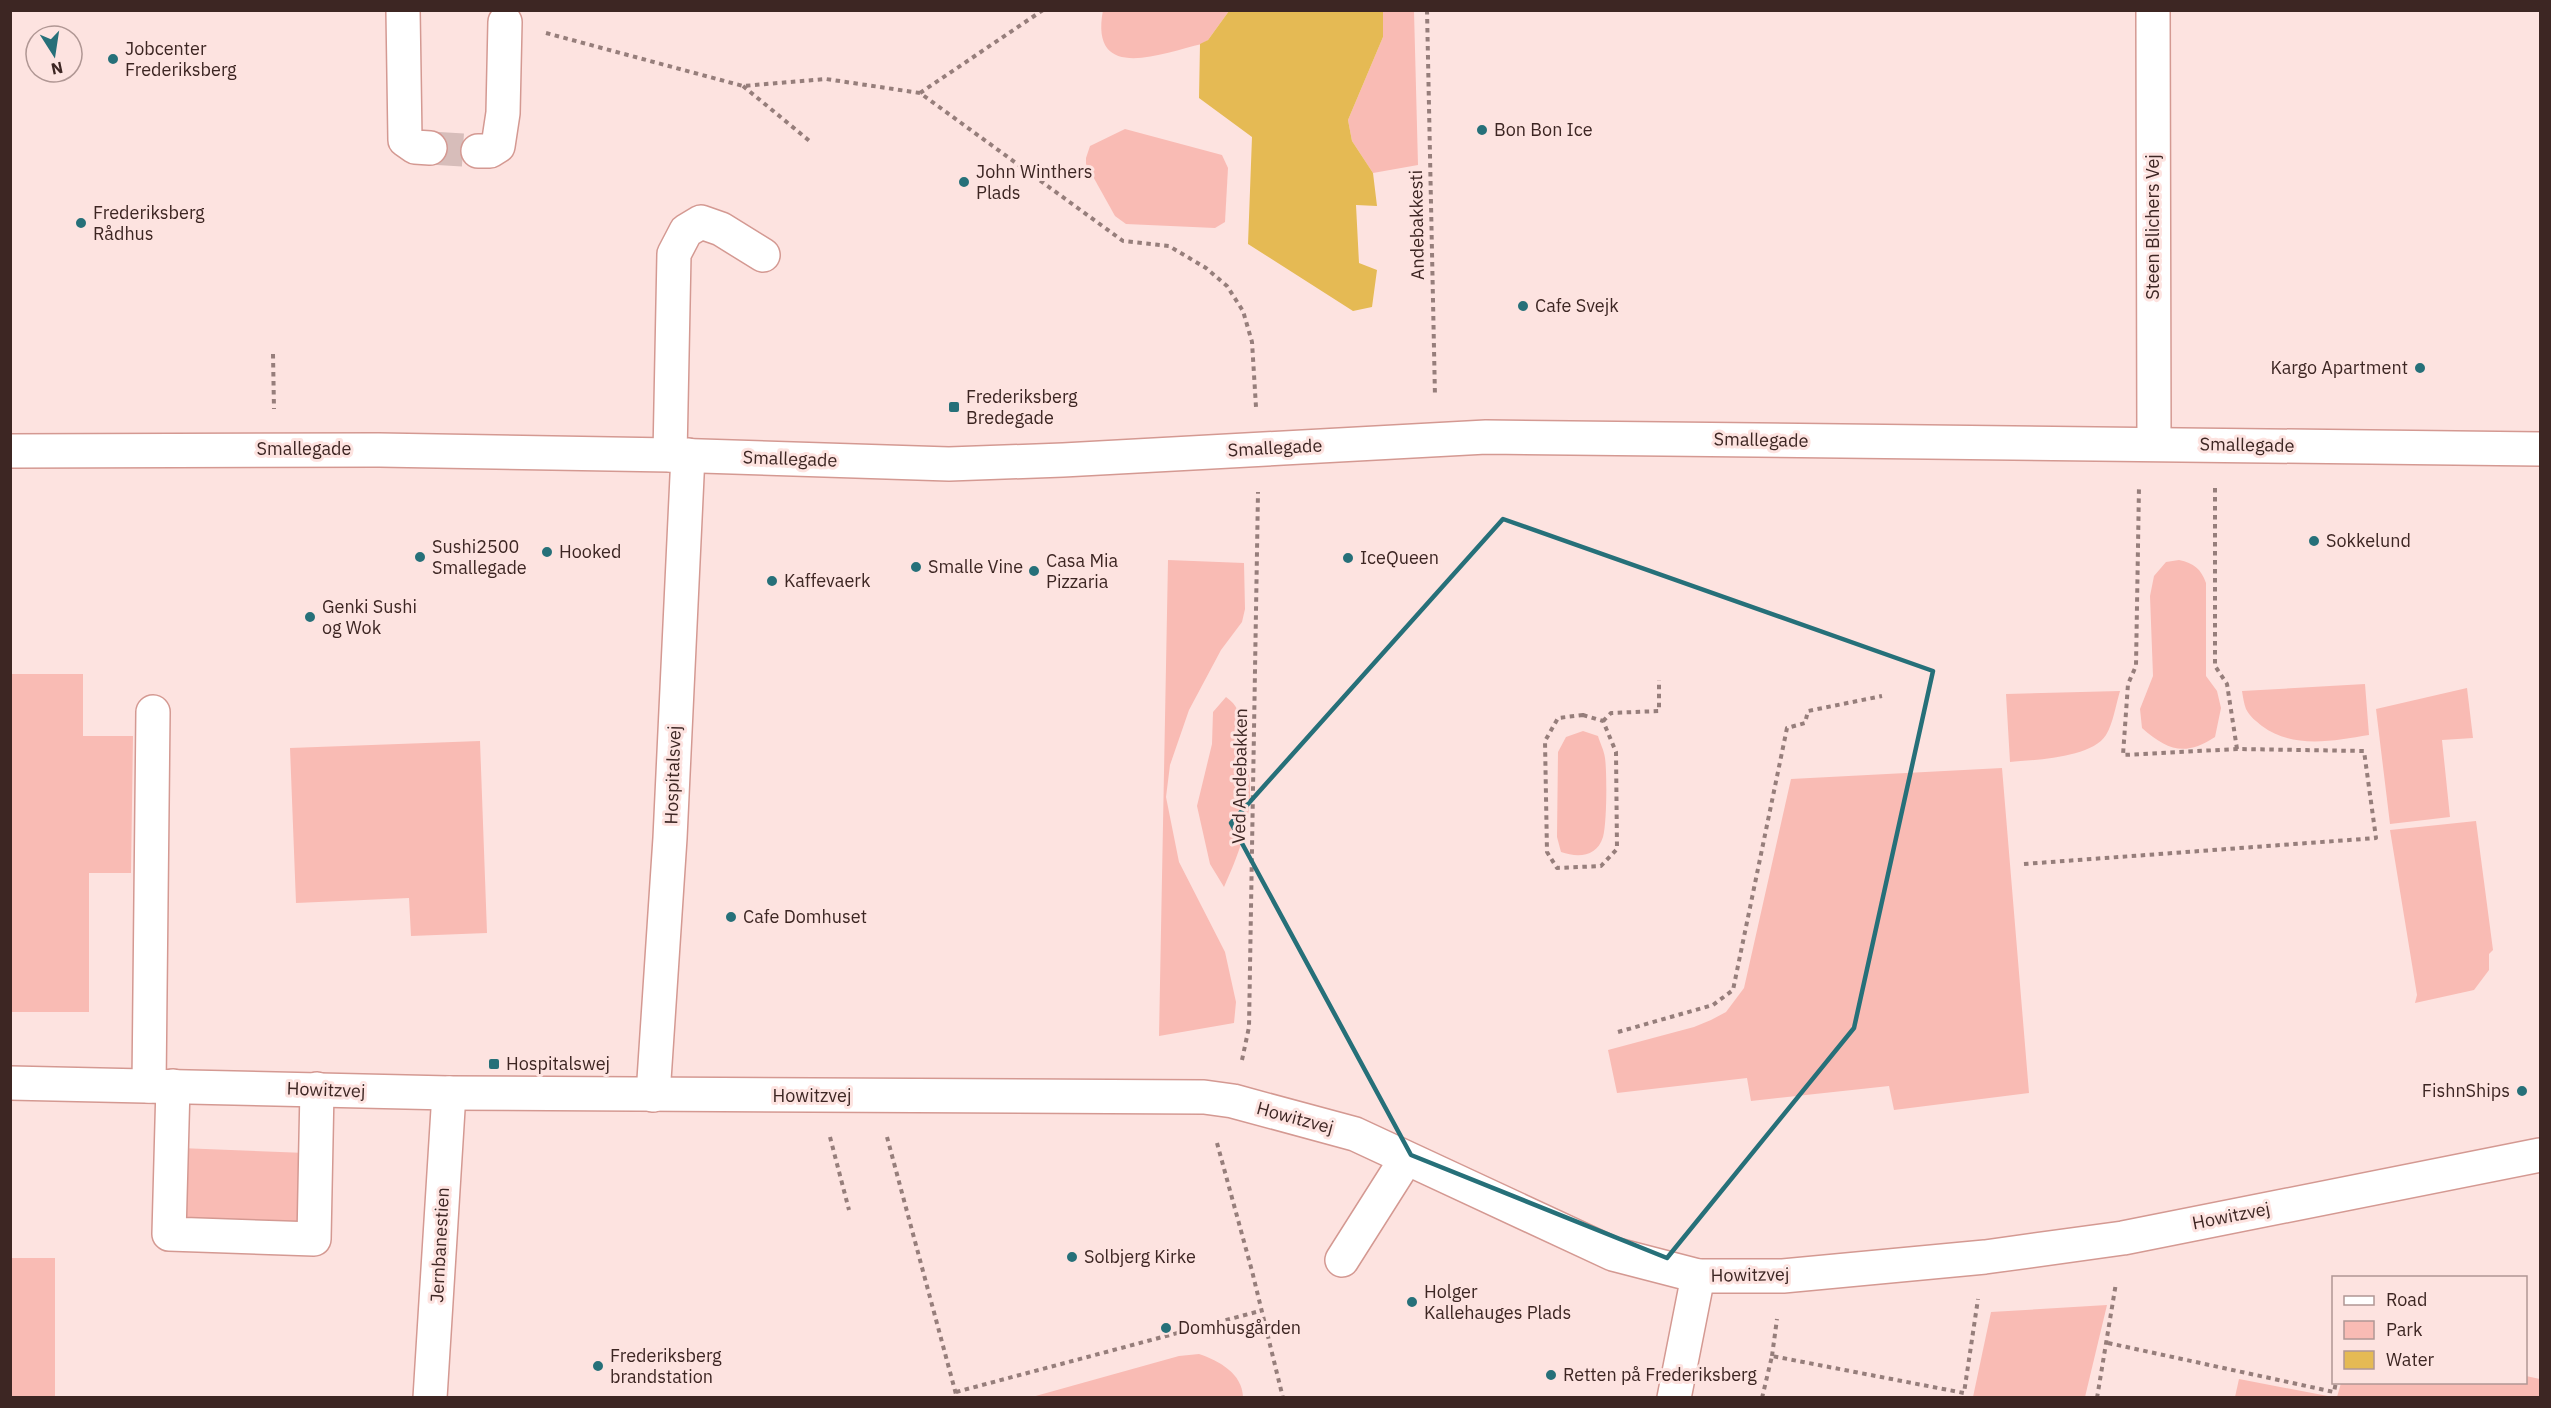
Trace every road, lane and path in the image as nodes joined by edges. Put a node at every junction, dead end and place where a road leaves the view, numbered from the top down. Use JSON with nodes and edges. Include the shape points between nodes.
{"nodes":[{"id":1,"x":403,"y":10,"type":"edge"},
{"id":2,"x":1043,"y":10,"type":"edge"},
{"id":3,"x":1427,"y":10,"type":"edge"},
{"id":4,"x":2153,"y":10,"type":"edge"},
{"id":5,"x":505,"y":22,"type":"dead end"},
{"id":6,"x":536,"y":30,"type":"dead end"},
{"id":7,"x":743,"y":86,"type":"junction"},
{"id":8,"x":920,"y":93,"type":"junction"},
{"id":9,"x":812,"y":143,"type":"dead end"},
{"id":10,"x":430,"y":148,"type":"tunnel mouth"},
{"id":11,"x":478,"y":151,"type":"tunnel mouth"},
{"id":12,"x":763,"y":255,"type":"dead end"},
{"id":13,"x":273,"y":354,"type":"dead end"},
{"id":14,"x":1436,"y":439,"type":"junction"},
{"id":15,"x":2146,"y":444,"type":"junction"},
{"id":16,"x":2216,"y":445,"type":"junction"},
{"id":17,"x":275,"y":449,"type":"junction"},
{"id":18,"x":1259,"y":449,"type":"junction"},
{"id":19,"x":2541,"y":450,"type":"edge"},
{"id":20,"x":10,"y":451,"type":"edge"},
{"id":21,"x":679,"y":455,"type":"junction"},
{"id":22,"x":1659,"y":680,"type":"dead end"},
{"id":23,"x":1882,"y":696,"type":"dead end"},
{"id":24,"x":153,"y":712,"type":"dead end"},
{"id":25,"x":1603,"y":721,"type":"junction"},
{"id":26,"x":2237,"y":749,"type":"junction"},
{"id":27,"x":2024,"y":864,"type":"dead end"},
{"id":28,"x":1618,"y":1032,"type":"dead end"},
{"id":29,"x":10,"y":1083,"type":"edge"},
{"id":30,"x":161,"y":1086,"type":"junction"},
{"id":31,"x":317,"y":1089,"type":"junction"},
{"id":32,"x":449,"y":1093,"type":"junction"},
{"id":33,"x":654,"y":1095,"type":"junction"},
{"id":34,"x":819,"y":1095,"type":"junction"},
{"id":35,"x":876,"y":1096,"type":"junction"},
{"id":36,"x":1218,"y":1099,"type":"junction"},
{"id":37,"x":2541,"y":1155,"type":"edge"},
{"id":38,"x":1406,"y":1159,"type":"junction"},
{"id":39,"x":849,"y":1210,"type":"dead end"},
{"id":40,"x":2123,"y":1238,"type":"junction"},
{"id":41,"x":1985,"y":1257,"type":"junction"},
{"id":42,"x":1342,"y":1260,"type":"dead end"},
{"id":43,"x":1698,"y":1276,"type":"junction"},
{"id":44,"x":1260,"y":1311,"type":"junction"},
{"id":45,"x":2108,"y":1343,"type":"junction"},
{"id":46,"x":2336,"y":1384,"type":"edge"},
{"id":47,"x":956,"y":1392,"type":"junction"},
{"id":48,"x":430,"y":1398,"type":"edge"},
{"id":49,"x":957,"y":1398,"type":"edge"},
{"id":50,"x":1283,"y":1398,"type":"edge"},
{"id":51,"x":1674,"y":1398,"type":"edge"},
{"id":52,"x":1762,"y":1398,"type":"edge"},
{"id":53,"x":2097,"y":1398,"type":"edge"}],
"edges":[{"from":1,"to":10,"type":"street","via":[[405,140],[416,147]]},
{"from":2,"to":8,"type":"path"},
{"from":3,"to":14,"type":"path","name":"Andebakkesti"},
{"from":4,"to":15,"type":"street","name":"Steen Blichers Vej"},
{"from":5,"to":11,"type":"street","via":[[503,113],[498,146]]},
{"from":6,"to":7,"type":"path"},
{"from":7,"to":8,"type":"path","via":[[826,79]]},
{"from":7,"to":9,"type":"path"},
{"from":8,"to":18,"type":"path","name":"Ved Andebakken","via":[[1123,241],[1169,246],[1227,286],[1243,311],[1252,342]]},
{"from":12,"to":21,"type":"street","name":"Hospitalsvej","via":[[721,229],[701,222],[686,231],[674,254]]},
{"from":13,"to":17,"type":"path"},
{"from":14,"to":15,"type":"street","name":"Smallegade"},
{"from":14,"to":18,"type":"street","name":"Smallegade"},
{"from":15,"to":16,"type":"street","name":"Smallegade"},
{"from":15,"to":26,"type":"path","via":[[2136,666],[2128,684],[2123,755]]},
{"from":16,"to":19,"type":"street","name":"Smallegade"},
{"from":16,"to":26,"type":"path","via":[[2215,666],[2227,684]]},
{"from":17,"to":20,"type":"street","name":"Smallegade"},
{"from":17,"to":21,"type":"street","name":"Smallegade"},
{"from":18,"to":21,"type":"street","name":"Smallegade","via":[[949,464]]},
{"from":18,"to":36,"type":"path","name":"Ved Andebakken","via":[[1249,1027]]},
{"from":21,"to":33,"type":"street","name":"Hospitalsvej","via":[[670,838]]},
{"from":22,"to":25,"type":"path","via":[[1659,711],[1611,713]]},
{"from":23,"to":28,"type":"path","via":[[1808,711],[1805,723],[1786,728],[1733,990],[1713,1005]]},
{"from":24,"to":30,"type":"street"},
{"from":25,"to":25,"type":"path","via":[[1616,752],[1617,849],[1601,866],[1557,868],[1546,852],[1545,741],[1558,718],[1583,715]]},
{"from":26,"to":27,"type":"path","via":[[2364,751],[2376,838]]},
{"from":29,"to":30,"type":"street","name":"Howitzvej"},
{"from":30,"to":31,"type":"street","name":"Howitzvej"},
{"from":30,"to":31,"type":"street","via":[[169,1234],[314,1239]]},
{"from":31,"to":32,"type":"street","name":"Howitzvej"},
{"from":32,"to":33,"type":"street","name":"Howitzvej"},
{"from":32,"to":48,"type":"street","name":"Jernbanestien"},
{"from":33,"to":34,"type":"street","name":"Howitzvej"},
{"from":34,"to":35,"type":"street","name":"Howitzvej"},
{"from":34,"to":39,"type":"path"},
{"from":35,"to":36,"type":"street","name":"Howitzvej"},
{"from":35,"to":47,"type":"path"},
{"from":36,"to":38,"type":"street","name":"Howitzvej","via":[[1355,1134]]},
{"from":36,"to":44,"type":"path"},
{"from":37,"to":40,"type":"street","name":"Howitzvej"},
{"from":38,"to":42,"type":"street"},
{"from":38,"to":43,"type":"street","name":"Howitzvej","via":[[1613,1254]]},
{"from":40,"to":41,"type":"street","name":"Howitzvej"},
{"from":40,"to":45,"type":"path"},
{"from":41,"to":43,"type":"street","name":"Howitzvej","via":[[1783,1276]]},
{"from":41,"to":52,"type":"path","via":[[1964,1393],[1772,1356]]},
{"from":43,"to":51,"type":"street"},
{"from":44,"to":47,"type":"path"},
{"from":44,"to":50,"type":"path"},
{"from":45,"to":46,"type":"path","via":[[2334,1392]]},
{"from":45,"to":53,"type":"path"},
{"from":47,"to":49,"type":"path"}]}
